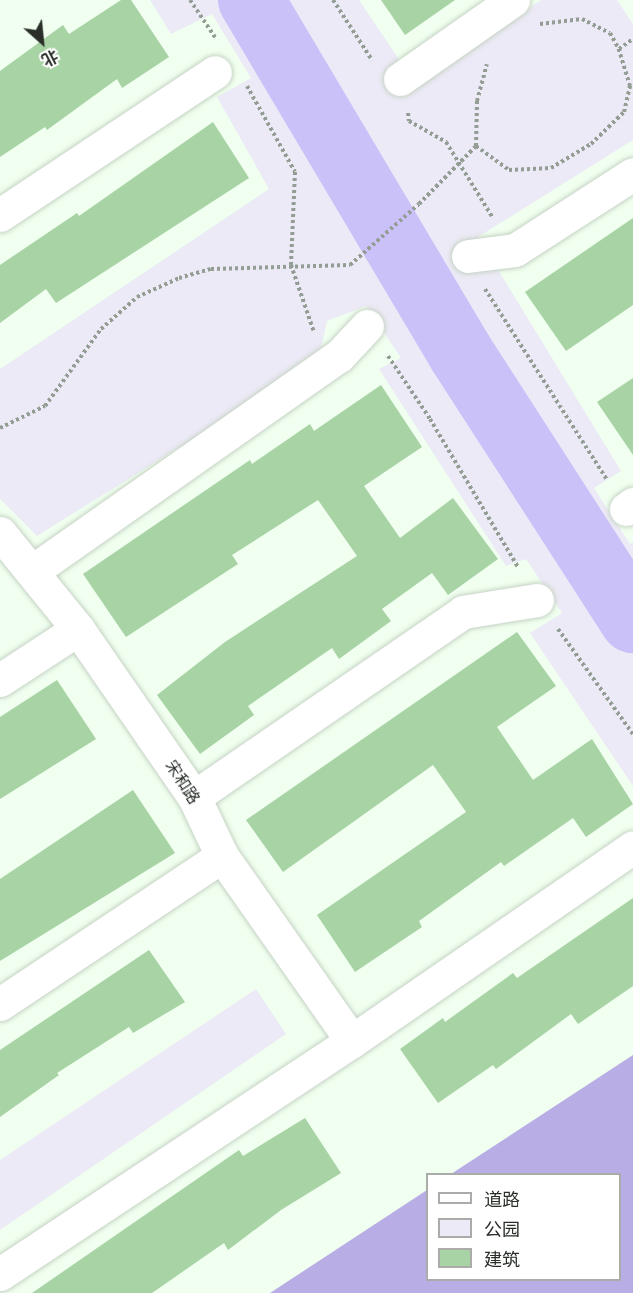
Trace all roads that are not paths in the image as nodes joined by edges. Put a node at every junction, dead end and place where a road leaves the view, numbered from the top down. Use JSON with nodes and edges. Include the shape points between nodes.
{"nodes":[{"id":1,"x":513,"y":0,"type":"edge"},
{"id":2,"x":215,"y":72,"type":"road end"},
{"id":3,"x":400,"y":79,"type":"road end"},
{"id":4,"x":633,"y":174,"type":"edge"},
{"id":5,"x":0,"y":215,"type":"edge"},
{"id":6,"x":468,"y":256,"type":"road end"},
{"id":7,"x":367,"y":326,"type":"road end"},
{"id":8,"x":0,"y":533,"type":"edge"},
{"id":9,"x":34,"y":570,"type":"junction"},
{"id":10,"x":537,"y":600,"type":"road end"},
{"id":11,"x":78,"y":629,"type":"junction"},
{"id":12,"x":0,"y":680,"type":"edge"},
{"id":13,"x":194,"y":796,"type":"junction"},
{"id":14,"x":633,"y":847,"type":"edge"},
{"id":15,"x":222,"y":856,"type":"junction"},
{"id":16,"x":0,"y":1004,"type":"edge"},
{"id":17,"x":352,"y":1041,"type":"junction"},
{"id":18,"x":0,"y":1274,"type":"edge"}],
"edges":[{"from":1,"to":3,"type":"street"},
{"from":2,"to":5,"type":"street"},
{"from":4,"to":6,"type":"street","via":[[515,250]]},
{"from":7,"to":9,"type":"street","via":[[339,357]]},
{"from":8,"to":9,"type":"street","name":"宋和路"},
{"from":9,"to":11,"type":"street","name":"宋和路"},
{"from":10,"to":13,"type":"street","via":[[463,612]]},
{"from":11,"to":12,"type":"street"},
{"from":11,"to":13,"type":"street","name":"宋和路"},
{"from":13,"to":15,"type":"street","name":"宋和路"},
{"from":14,"to":17,"type":"street"},
{"from":15,"to":16,"type":"street"},
{"from":15,"to":17,"type":"street","name":"宋和路"},
{"from":17,"to":18,"type":"street"}]}
